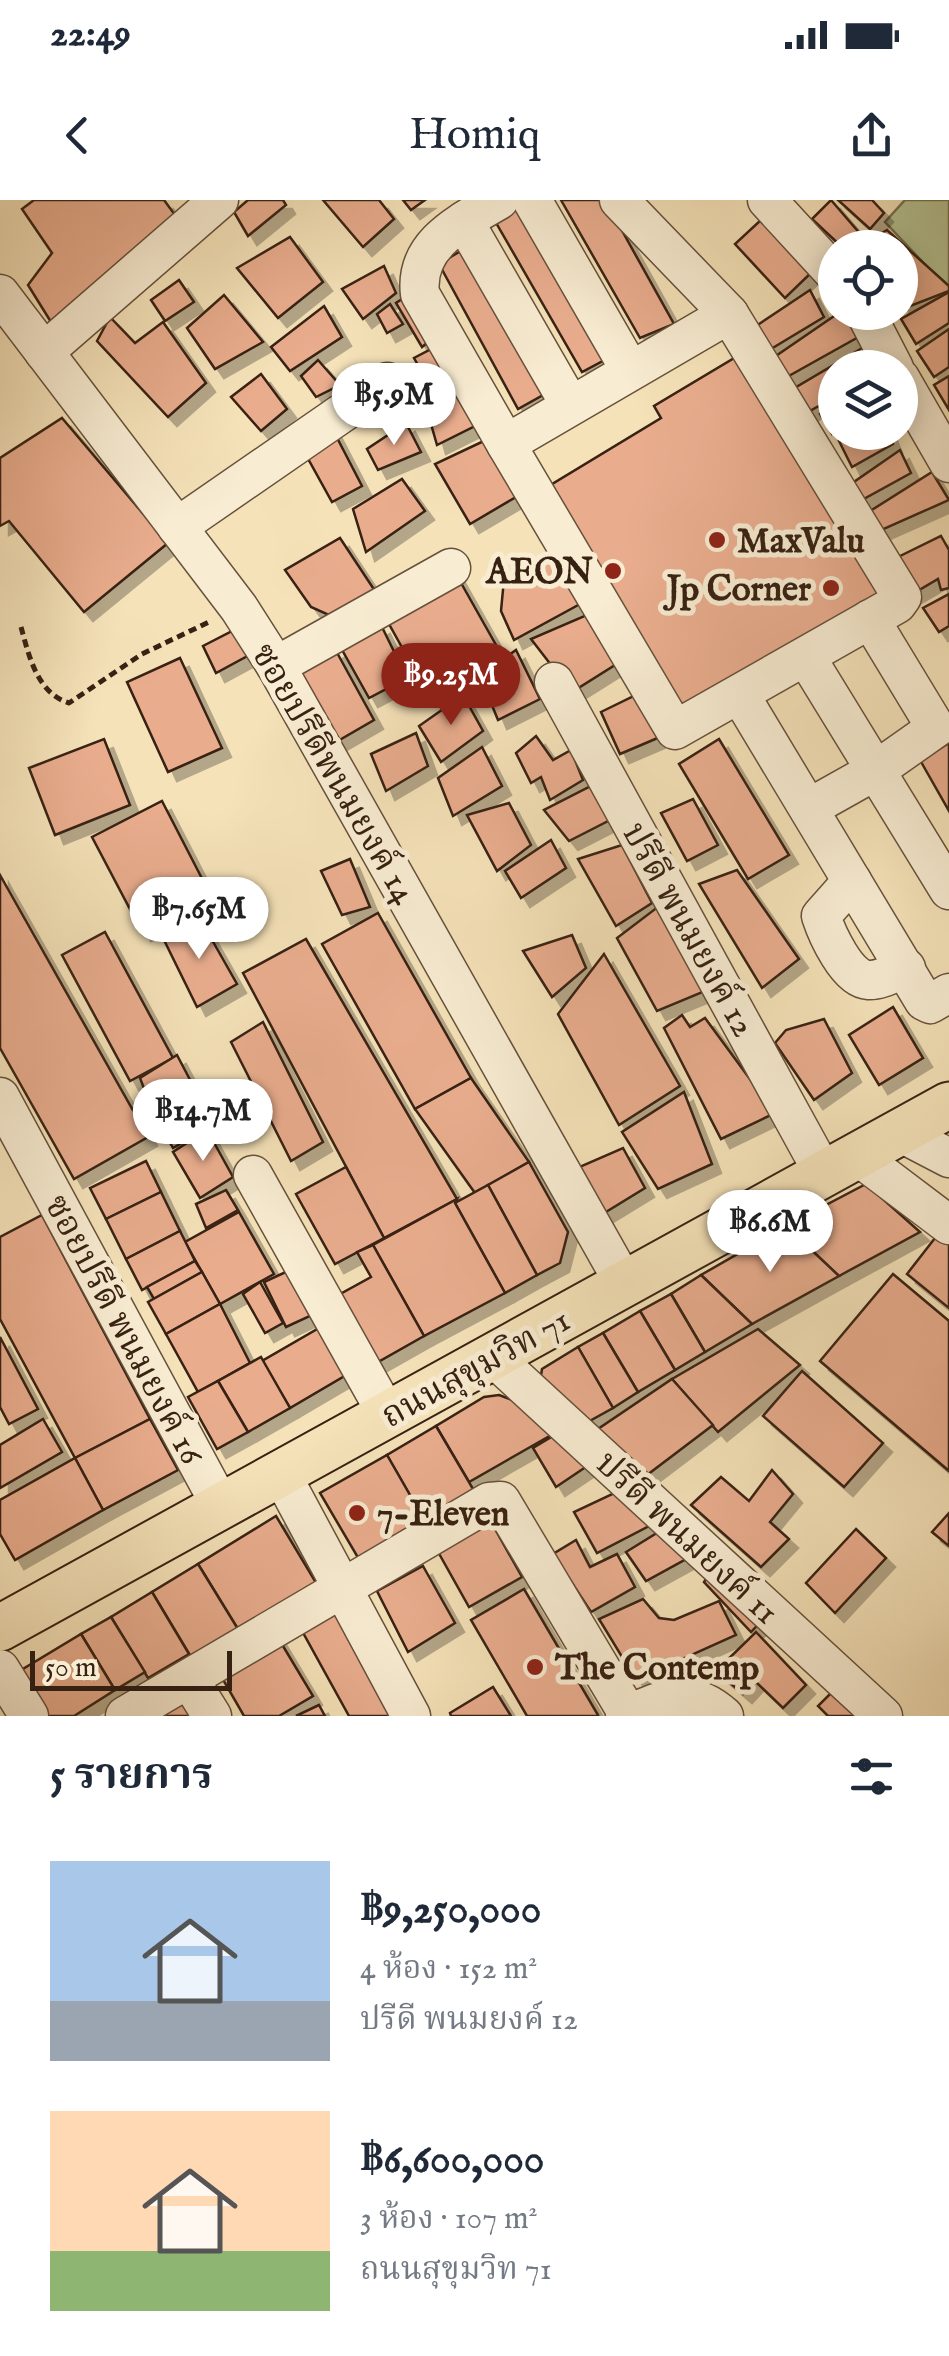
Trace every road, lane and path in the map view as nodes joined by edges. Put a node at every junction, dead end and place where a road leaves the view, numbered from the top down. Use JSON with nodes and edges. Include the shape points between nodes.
{"nodes":[{"id":1,"x":220,"y":200,"type":"edge"},
{"id":2,"x":499,"y":200,"type":"edge"},
{"id":3,"x":532,"y":200,"type":"edge"},
{"id":4,"x":619,"y":200,"type":"edge"},
{"id":5,"x":767,"y":200,"type":"edge"},
{"id":6,"x":464,"y":221,"type":"junction"},
{"id":7,"x":818,"y":256,"type":"edge"},
{"id":8,"x":0,"y":294,"type":"edge"},
{"id":9,"x":729,"y":314,"type":"junction"},
{"id":10,"x":44,"y":352,"type":"junction"},
{"id":11,"x":630,"y":370,"type":"junction"},
{"id":12,"x":387,"y":382,"type":"dead end"},
{"id":13,"x":570,"y":405,"type":"junction"},
{"id":14,"x":918,"y":409,"type":"edge"},
{"id":15,"x":506,"y":444,"type":"junction"},
{"id":16,"x":949,"y":463,"type":"edge"},
{"id":17,"x":177,"y":527,"type":"junction"},
{"id":18,"x":451,"y":568,"type":"dead end"},
{"id":19,"x":239,"y":608,"type":"junction"},
{"id":20,"x":870,"y":620,"type":"junction"},
{"id":21,"x":21,"y":627,"type":"dead end"},
{"id":22,"x":806,"y":657,"type":"junction"},
{"id":23,"x":276,"y":666,"type":"junction"},
{"id":24,"x":554,"y":682,"type":"dead end"},
{"id":25,"x":740,"y":696,"type":"junction"},
{"id":26,"x":875,"y":771,"type":"junction"},
{"id":27,"x":809,"y":808,"type":"junction"},
{"id":28,"x":949,"y":890,"type":"edge"},
{"id":29,"x":944,"y":1006,"type":"edge"},
{"id":30,"x":949,"y":1106,"type":"edge"},
{"id":31,"x":4,"y":1115,"type":"edge"},
{"id":32,"x":901,"y":1133,"type":"junction"},
{"id":33,"x":949,"y":1158,"type":"edge"},
{"id":34,"x":842,"y":1166,"type":"junction"},
{"id":35,"x":253,"y":1175,"type":"dead end"},
{"id":36,"x":949,"y":1226,"type":"edge"},
{"id":37,"x":624,"y":1283,"type":"junction"},
{"id":38,"x":494,"y":1358,"type":"junction"},
{"id":39,"x":388,"y":1416,"type":"junction"},
{"id":40,"x":281,"y":1474,"type":"junction"},
{"id":41,"x":222,"y":1508,"type":"junction"},
{"id":42,"x":346,"y":1588,"type":"junction"},
{"id":43,"x":0,"y":1628,"type":"edge"},
{"id":44,"x":0,"y":1669,"type":"edge"},
{"id":45,"x":189,"y":1679,"type":"junction"},
{"id":46,"x":626,"y":1715,"type":"edge"},
{"id":47,"x":29,"y":1716,"type":"edge"},
{"id":48,"x":125,"y":1716,"type":"edge"},
{"id":49,"x":212,"y":1716,"type":"edge"},
{"id":50,"x":412,"y":1716,"type":"edge"},
{"id":51,"x":724,"y":1716,"type":"edge"},
{"id":52,"x":883,"y":1716,"type":"edge"}],
"edges":[{"from":1,"to":10,"type":"street"},
{"from":2,"to":6,"type":"street"},
{"from":3,"to":11,"type":"street"},
{"from":4,"to":9,"type":"street"},
{"from":5,"to":7,"type":"street"},
{"from":6,"to":13,"type":"street"},
{"from":6,"to":15,"type":"street","via":[[427,252],[417,272],[420,294]]},
{"from":8,"to":10,"type":"street","name":"ซอยปรีดีพนมยงค์ 14"},
{"from":9,"to":11,"type":"street"},
{"from":9,"to":20,"type":"street","via":[[902,597]]},
{"from":10,"to":17,"type":"street","name":"ซอยปรีดีพนมยงค์ 14"},
{"from":11,"to":13,"type":"street"},
{"from":12,"to":17,"type":"street"},
{"from":13,"to":15,"type":"street"},
{"from":14,"to":16,"type":"street"},
{"from":15,"to":25,"type":"street","via":[[675,730]]},
{"from":17,"to":19,"type":"street","name":"ซอยปรีดีพนมยงค์ 14"},
{"from":18,"to":23,"type":"street"},
{"from":19,"to":21,"type":"path","via":[[142,654],[69,704],[55,699],[34,669]]},
{"from":19,"to":23,"type":"street","name":"ซอยปรีดีพนมยงค์ 14"},
{"from":20,"to":22,"type":"street"},
{"from":20,"to":26,"type":"street","via":[[936,728]]},
{"from":22,"to":25,"type":"street"},
{"from":22,"to":26,"type":"street"},
{"from":23,"to":37,"type":"street","name":"ซอยปรีดีพนมยงค์ 14"},
{"from":24,"to":34,"type":"street","name":"ปรีดี พนมยงค์ 12"},
{"from":25,"to":27,"type":"street"},
{"from":26,"to":27,"type":"street"},
{"from":26,"to":28,"type":"street"},
{"from":27,"to":29,"type":"street","via":[[852,881],[821,916],[849,968],[872,981],[906,968],[924,1002]]},
{"from":30,"to":32,"type":"main road","name":"ถนนสุขุมวิท 71"},
{"from":31,"to":41,"type":"street","name":"ซอยปรีดี พนมยงค์ 16"},
{"from":32,"to":33,"type":"street"},
{"from":32,"to":34,"type":"main road","name":"ถนนสุขุมวิท 71"},
{"from":34,"to":36,"type":"street"},
{"from":34,"to":37,"type":"main road","name":"ถนนสุขุมวิท 71"},
{"from":35,"to":39,"type":"street"},
{"from":37,"to":38,"type":"main road","name":"ถนนสุขุมวิท 71"},
{"from":38,"to":39,"type":"main road","name":"ถนนสุขุมวิท 71"},
{"from":38,"to":52,"type":"street","name":"ปรีดี พนมยงค์ 11"},
{"from":39,"to":40,"type":"main road","name":"ถนนสุขุมวิท 71"},
{"from":40,"to":41,"type":"main road","name":"ถนนสุขุมวิท 71"},
{"from":40,"to":42,"type":"street"},
{"from":41,"to":43,"type":"main road","name":"ถนนสุขุมวิท 71"},
{"from":42,"to":45,"type":"street"},
{"from":42,"to":46,"type":"street","via":[[489,1502],[501,1501]]},
{"from":42,"to":50,"type":"street"},
{"from":44,"to":47,"type":"street"},
{"from":45,"to":48,"type":"street"},
{"from":45,"to":49,"type":"street"},
{"from":46,"to":51,"type":"street","via":[[676,1696],[706,1700]]}]}
